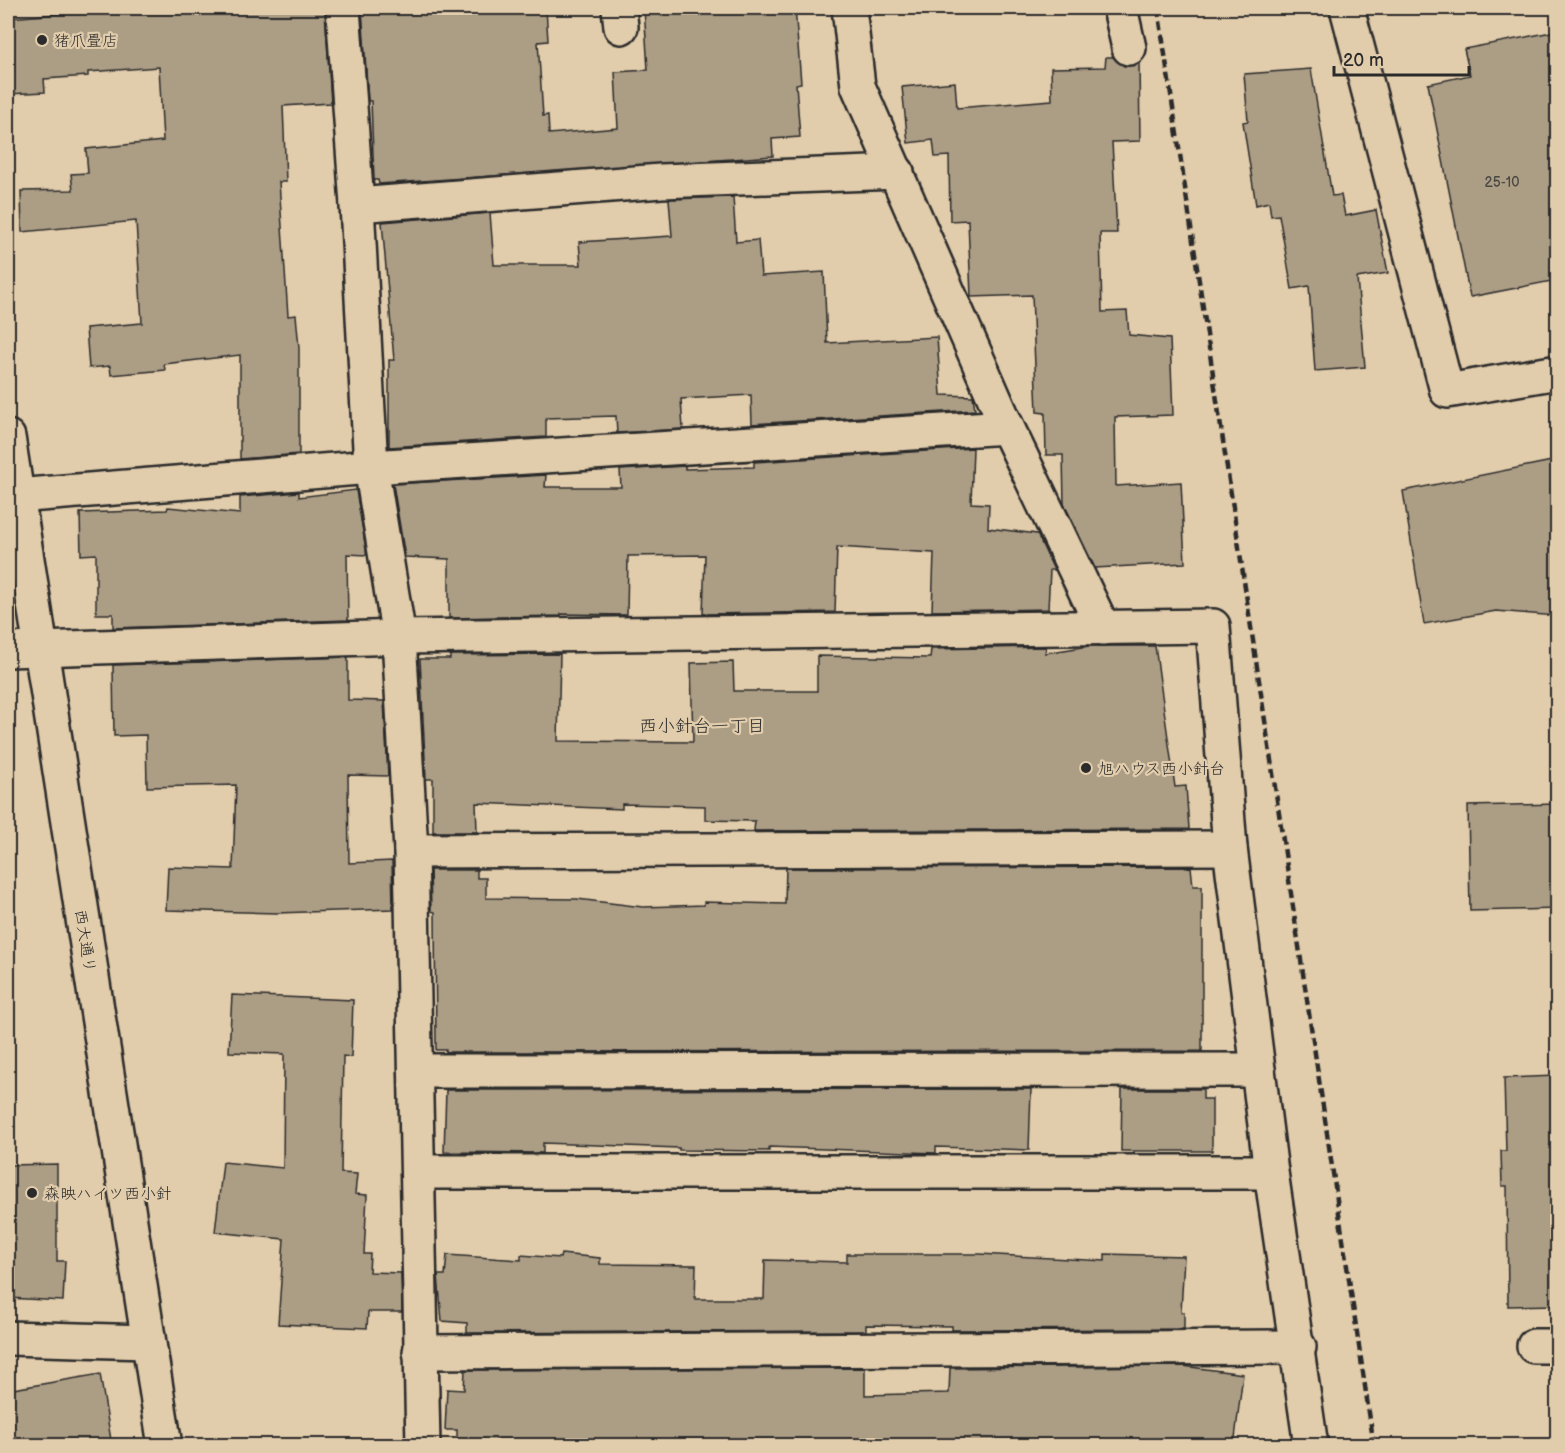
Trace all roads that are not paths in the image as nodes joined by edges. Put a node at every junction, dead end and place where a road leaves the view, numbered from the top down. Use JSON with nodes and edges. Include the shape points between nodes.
{"nodes":[{"id":1,"x":343,"y":8,"type":"edge"},
{"id":2,"x":849,"y":8,"type":"edge"},
{"id":3,"x":1120,"y":8,"type":"edge"},
{"id":4,"x":1347,"y":8,"type":"edge"},
{"id":5,"x":1129,"y":48,"type":"dead end"},
{"id":6,"x":897,"y":172,"type":"junction"},
{"id":7,"x":357,"y":205,"type":"junction"},
{"id":8,"x":1557,"y":372,"type":"edge"},
{"id":9,"x":1007,"y":427,"type":"junction"},
{"id":10,"x":8,"y":437,"type":"edge"},
{"id":11,"x":371,"y":467,"type":"junction"},
{"id":12,"x":16,"y":496,"type":"junction"},
{"id":13,"x":1103,"y":628,"type":"junction"},
{"id":14,"x":399,"y":637,"type":"junction"},
{"id":15,"x":40,"y":649,"type":"junction"},
{"id":16,"x":8,"y":650,"type":"edge"},
{"id":17,"x":1230,"y":848,"type":"junction"},
{"id":18,"x":411,"y":851,"type":"junction"},
{"id":19,"x":1258,"y":1070,"type":"junction"},
{"id":20,"x":416,"y":1071,"type":"junction"},
{"id":21,"x":420,"y":1172,"type":"junction"},
{"id":22,"x":1271,"y":1172,"type":"junction"},
{"id":23,"x":8,"y":1338,"type":"edge"},
{"id":24,"x":148,"y":1342,"type":"junction"},
{"id":25,"x":1299,"y":1347,"type":"junction"},
{"id":26,"x":420,"y":1352,"type":"junction"},
{"id":27,"x":165,"y":1446,"type":"edge"},
{"id":28,"x":423,"y":1446,"type":"edge"},
{"id":29,"x":1311,"y":1446,"type":"edge"}],
"edges":[{"from":1,"to":7,"type":"street"},
{"from":2,"to":6,"type":"street","via":[[858,86]]},
{"from":3,"to":5,"type":"street"},
{"from":4,"to":8,"type":"street","via":[[1447,391]]},
{"from":6,"to":7,"type":"street","via":[[661,181]]},
{"from":6,"to":9,"type":"street"},
{"from":7,"to":11,"type":"street"},
{"from":9,"to":11,"type":"street"},
{"from":9,"to":13,"type":"street"},
{"from":10,"to":12,"type":"street","name":"西大通り"},
{"from":11,"to":12,"type":"street"},
{"from":11,"to":14,"type":"street"},
{"from":12,"to":15,"type":"street","name":"西大通り"},
{"from":13,"to":14,"type":"street"},
{"from":13,"to":17,"type":"street","via":[[1213,626]]},
{"from":14,"to":15,"type":"street"},
{"from":14,"to":18,"type":"street"},
{"from":15,"to":16,"type":"street"},
{"from":15,"to":24,"type":"street","name":"西大通り"},
{"from":17,"to":18,"type":"street"},
{"from":17,"to":19,"type":"street"},
{"from":18,"to":20,"type":"street"},
{"from":19,"to":20,"type":"street"},
{"from":19,"to":22,"type":"street"},
{"from":20,"to":21,"type":"street"},
{"from":21,"to":22,"type":"street"},
{"from":21,"to":26,"type":"street"},
{"from":22,"to":25,"type":"street"},
{"from":23,"to":24,"type":"street"},
{"from":24,"to":27,"type":"street","name":"西大通り"},
{"from":25,"to":26,"type":"street"},
{"from":25,"to":29,"type":"street"},
{"from":26,"to":28,"type":"street"}]}
